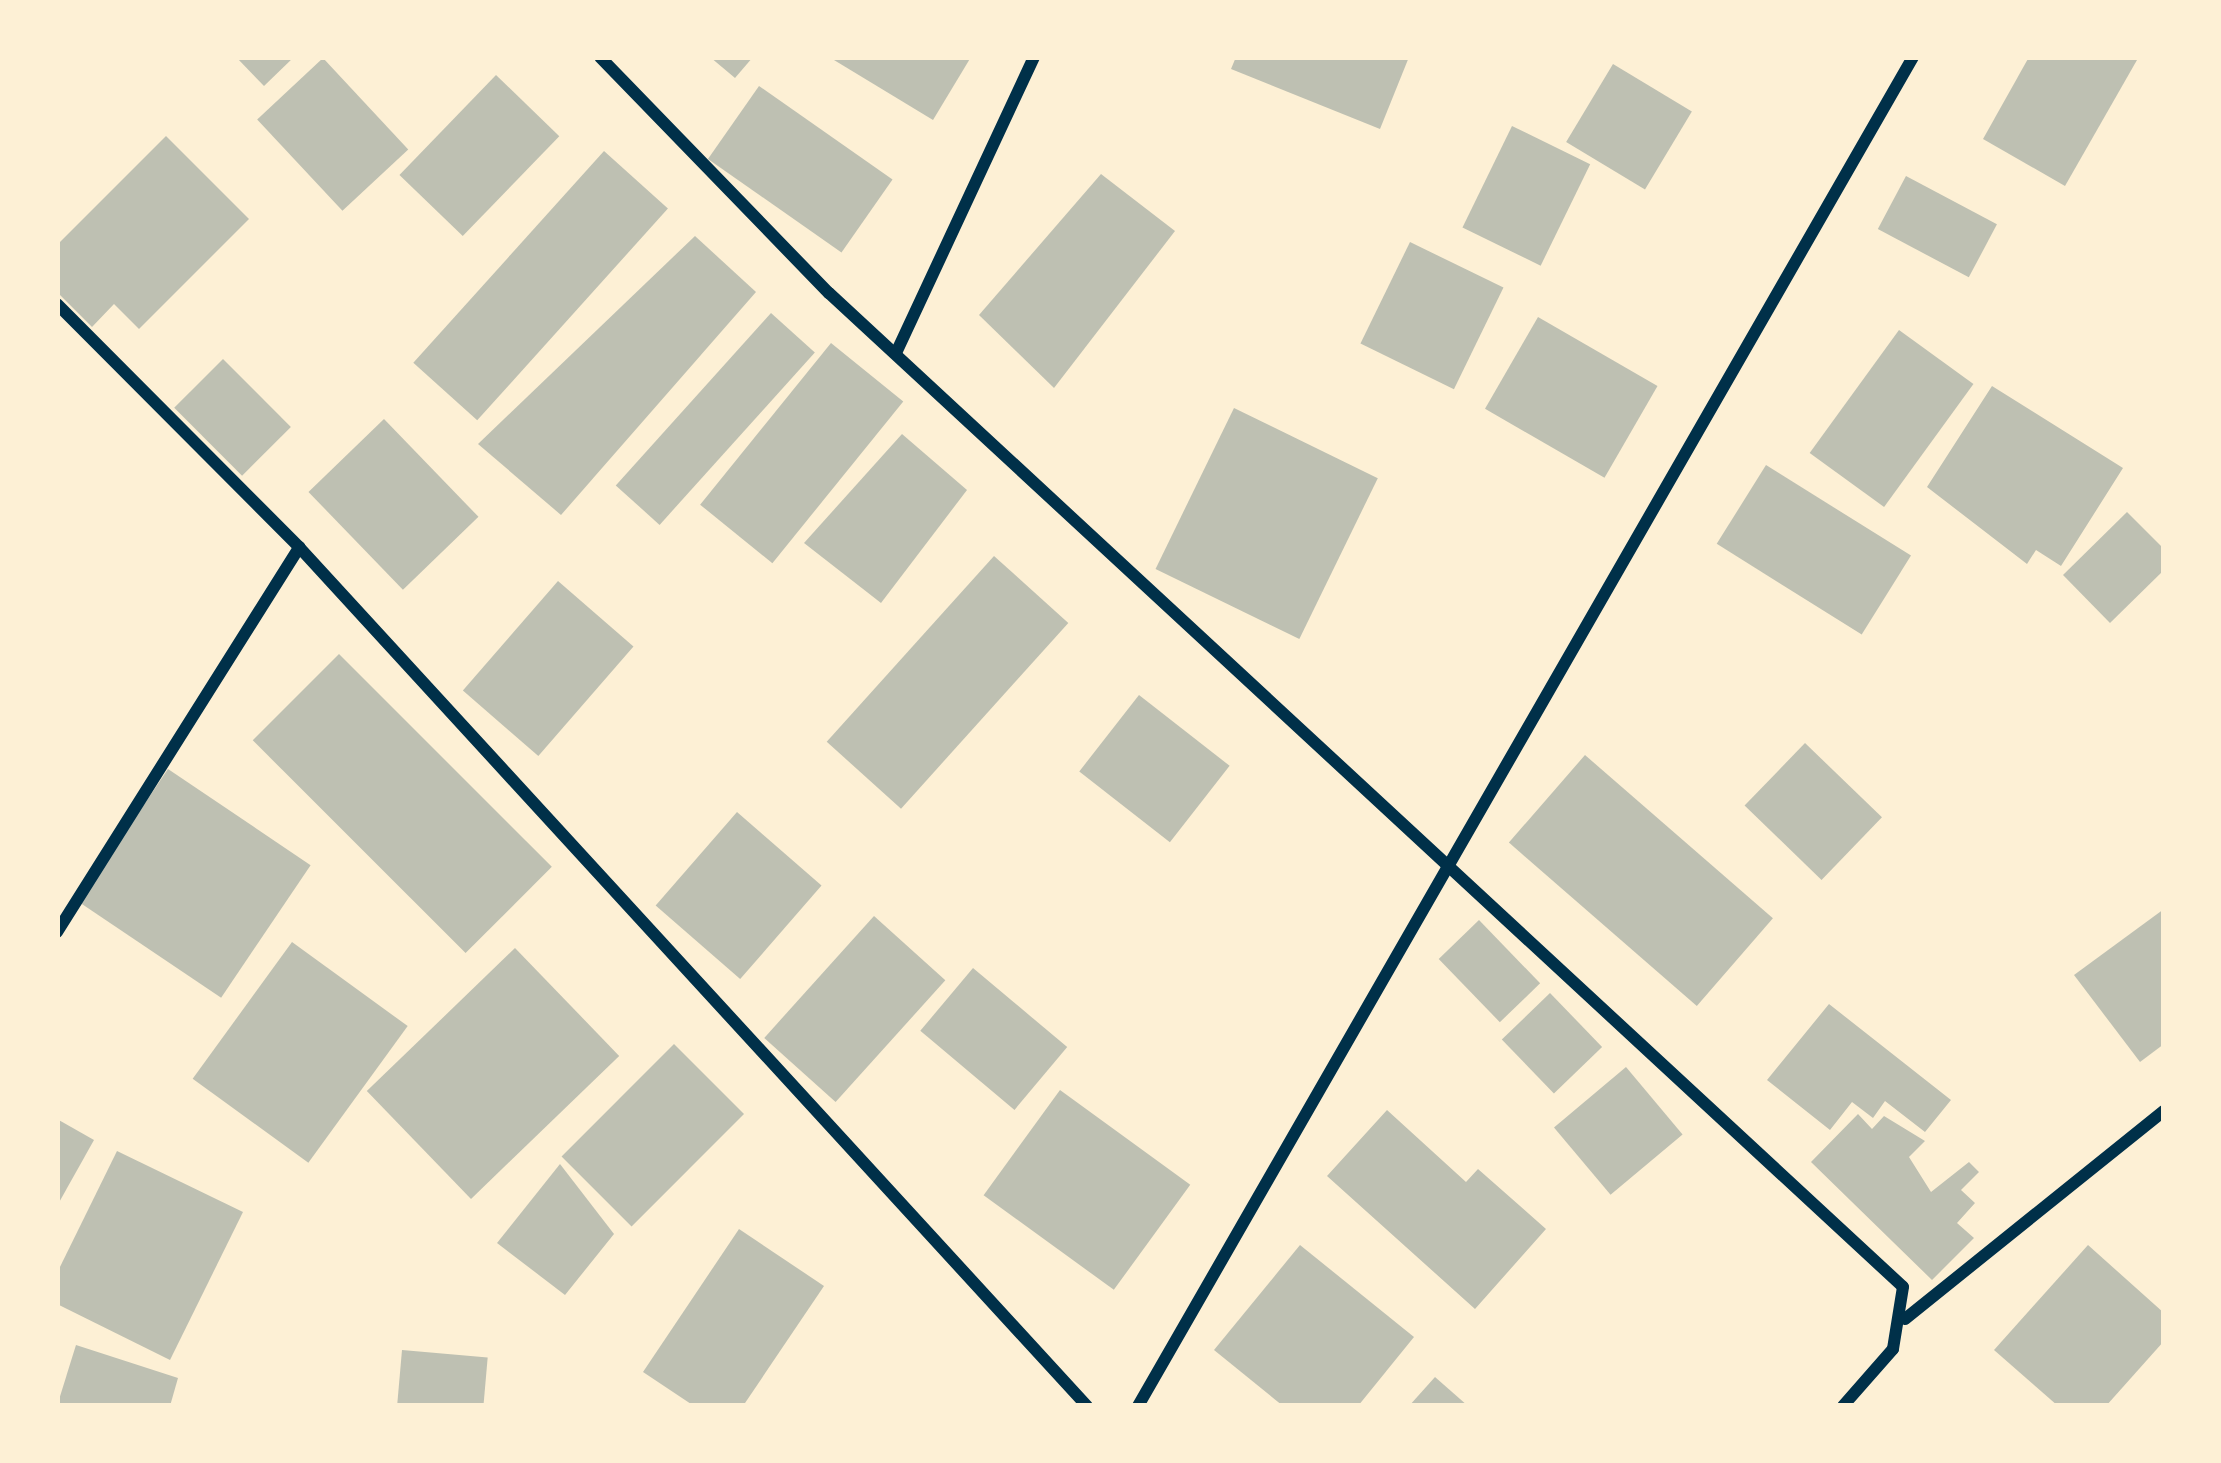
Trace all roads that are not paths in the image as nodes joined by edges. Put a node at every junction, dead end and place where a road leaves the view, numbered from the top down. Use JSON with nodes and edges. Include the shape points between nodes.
{"nodes":[{"id":1,"x":600,"y":57,"type":"edge"},
{"id":2,"x":1034,"y":57,"type":"edge"},
{"id":3,"x":1913,"y":57,"type":"edge"},
{"id":4,"x":57,"y":304,"type":"edge"},
{"id":5,"x":896,"y":353,"type":"junction"},
{"id":6,"x":298,"y":547,"type":"junction"},
{"id":7,"x":1451,"y":861,"type":"junction"},
{"id":8,"x":57,"y":932,"type":"edge"},
{"id":9,"x":2164,"y":1112,"type":"edge"},
{"id":10,"x":1905,"y":1319,"type":"junction"},
{"id":11,"x":1087,"y":1406,"type":"edge"},
{"id":12,"x":1138,"y":1406,"type":"edge"},
{"id":13,"x":1844,"y":1406,"type":"edge"}],
"edges":[{"from":1,"to":5,"type":"street"},
{"from":2,"to":5,"type":"street"},
{"from":3,"to":7,"type":"street"},
{"from":4,"to":6,"type":"street"},
{"from":5,"to":7,"type":"street"},
{"from":6,"to":8,"type":"street"},
{"from":6,"to":11,"type":"street"},
{"from":7,"to":10,"type":"street","via":[[1903,1287]]},
{"from":7,"to":12,"type":"street"},
{"from":9,"to":10,"type":"street"},
{"from":10,"to":13,"type":"street"}]}
